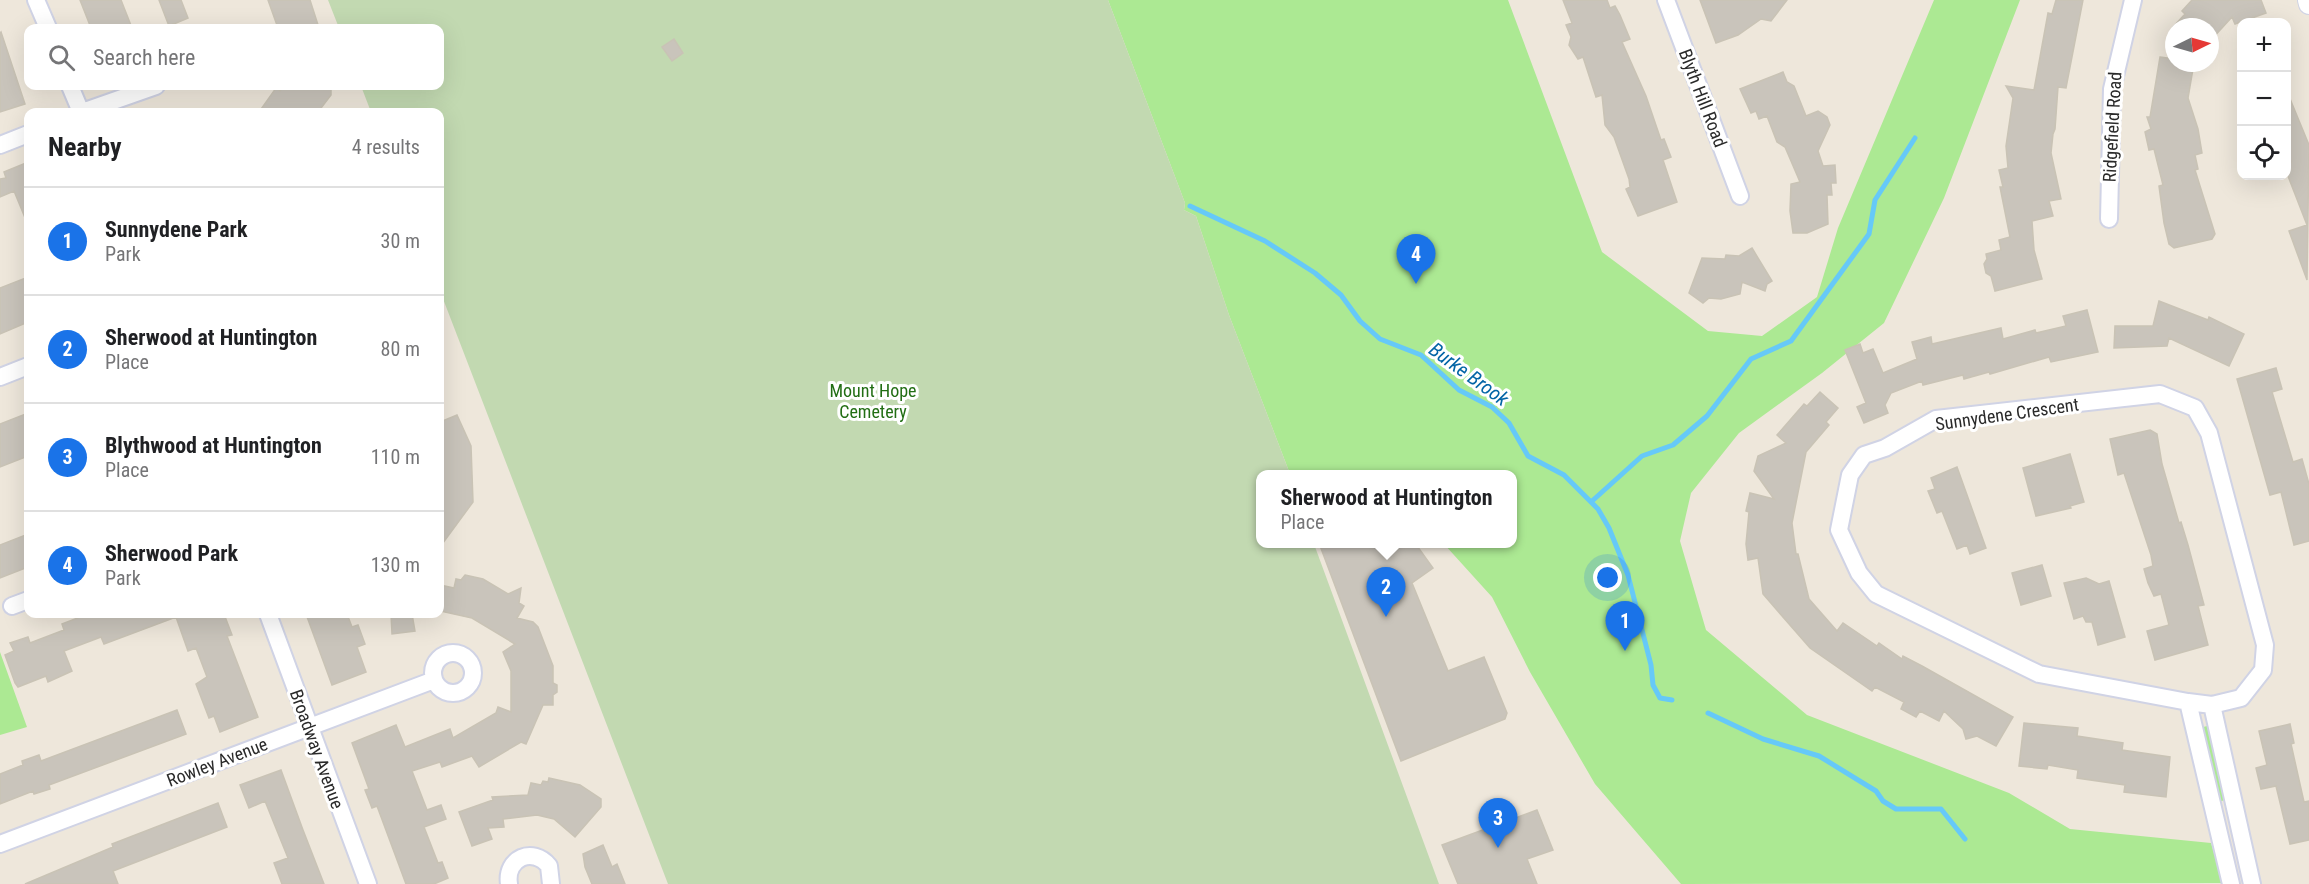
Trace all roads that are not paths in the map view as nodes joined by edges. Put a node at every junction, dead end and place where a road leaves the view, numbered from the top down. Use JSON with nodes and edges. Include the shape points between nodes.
{"nodes":[{"id":1,"x":36,"y":0,"type":"edge"},
{"id":2,"x":1666,"y":0,"type":"edge"},
{"id":3,"x":2133,"y":0,"type":"edge"},
{"id":4,"x":46,"y":24,"type":"edge"},
{"id":5,"x":72,"y":90,"type":"edge"},
{"id":6,"x":144,"y":90,"type":"edge"},
{"id":7,"x":79,"y":108,"type":"edge"},
{"id":8,"x":93,"y":108,"type":"edge"},
{"id":9,"x":24,"y":136,"type":"edge"},
{"id":10,"x":0,"y":145,"type":"edge"},
{"id":11,"x":1740,"y":196,"type":"dead end"},
{"id":12,"x":2109,"y":219,"type":"dead end"},
{"id":13,"x":24,"y":368,"type":"edge"},
{"id":14,"x":0,"y":377,"type":"edge"},
{"id":15,"x":24,"y":602,"type":"edge"},
{"id":16,"x":12,"y":606,"type":"dead end"},
{"id":17,"x":269,"y":618,"type":"edge"},
{"id":18,"x":434,"y":680,"type":"dead end"},
{"id":19,"x":2188,"y":702,"type":"junction"},
{"id":20,"x":2212,"y":705,"type":"junction"},
{"id":21,"x":308,"y":729,"type":"junction"},
{"id":22,"x":2237,"y":819,"type":"junction"},
{"id":23,"x":2216,"y":824,"type":"junction"},
{"id":24,"x":0,"y":844,"type":"edge"},
{"id":25,"x":368,"y":884,"type":"edge"},
{"id":26,"x":509,"y":884,"type":"edge"},
{"id":27,"x":551,"y":884,"type":"edge"},
{"id":28,"x":2231,"y":884,"type":"edge"},
{"id":29,"x":2252,"y":884,"type":"edge"}],
"edges":[{"from":1,"to":4,"type":"street"},
{"from":2,"to":11,"type":"street","name":"Blyth Hill Road"},
{"from":3,"to":12,"type":"street","name":"Ridgefield Road","via":[[2112,89]]},
{"from":5,"to":7,"type":"street"},
{"from":6,"to":8,"type":"street"},
{"from":9,"to":10,"type":"street"},
{"from":13,"to":14,"type":"street"},
{"from":15,"to":16,"type":"street"},
{"from":17,"to":21,"type":"street","name":"Broadway Avenue"},
{"from":18,"to":21,"type":"street","name":"Rowley Avenue"},
{"from":19,"to":20,"type":"street","name":"Sunnydene Crescent"},
{"from":19,"to":20,"type":"street","name":"Sunnydene Crescent","via":[[2038,674],[1876,594],[1859,573],[1839,530],[1850,475],[1864,455],[1936,419],[2160,394],[2195,408],[2209,433],[2265,645],[2263,670],[2241,698]]},
{"from":19,"to":23,"type":"street"},
{"from":20,"to":22,"type":"street"},
{"from":21,"to":24,"type":"street","name":"Rowley Avenue"},
{"from":21,"to":25,"type":"street","name":"Broadway Avenue"},
{"from":22,"to":23,"type":"street"},
{"from":22,"to":29,"type":"street"},
{"from":23,"to":28,"type":"street"},
{"from":26,"to":27,"type":"street","via":[[513,864],[532,855],[549,866]]}]}
